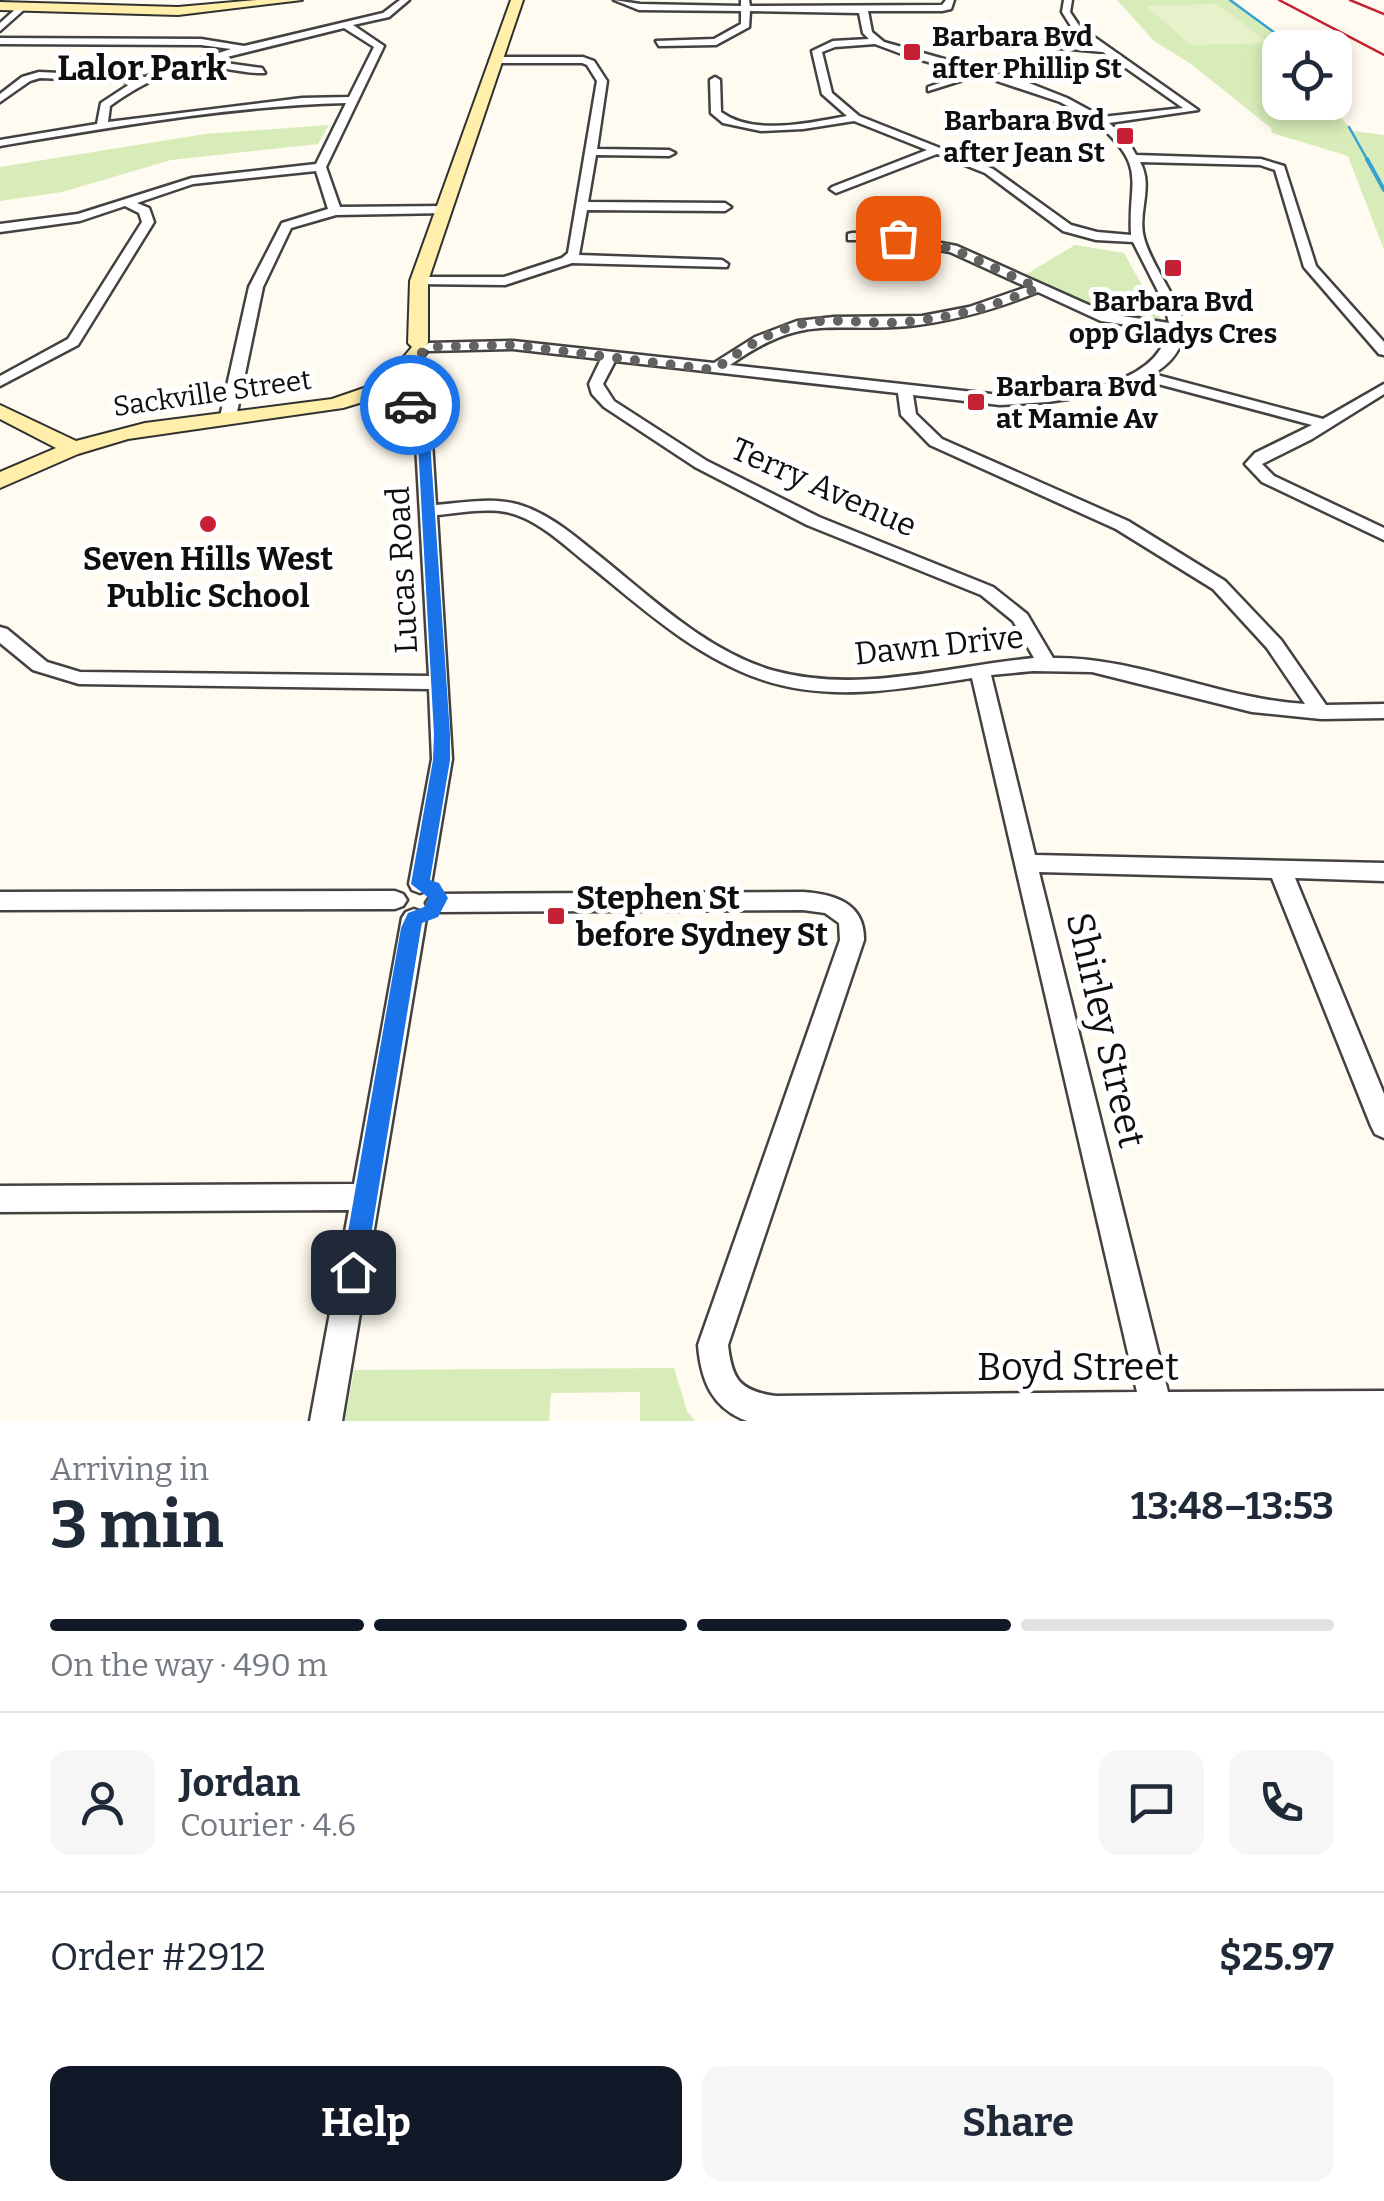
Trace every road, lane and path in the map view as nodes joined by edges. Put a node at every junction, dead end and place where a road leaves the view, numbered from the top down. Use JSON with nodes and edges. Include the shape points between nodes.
{"nodes":[{"id":1,"x":296,"y":0,"type":"edge"},
{"id":2,"x":405,"y":0,"type":"edge"},
{"id":3,"x":514,"y":0,"type":"edge"},
{"id":4,"x":1068,"y":0,"type":"edge"},
{"id":5,"x":621,"y":2,"type":"edge"},
{"id":6,"x":745,"y":4,"type":"edge"},
{"id":7,"x":948,"y":4,"type":"edge"},
{"id":8,"x":0,"y":6,"type":"edge"},
{"id":9,"x":22,"y":7,"type":"junction"},
{"id":10,"x":862,"y":7,"type":"edge"},
{"id":11,"x":345,"y":24,"type":"junction"},
{"id":12,"x":0,"y":28,"type":"edge"},
{"id":13,"x":0,"y":40,"type":"edge"},
{"id":14,"x":874,"y":40,"type":"junction"},
{"id":15,"x":1000,"y":42,"type":"dead end"},
{"id":16,"x":659,"y":44,"type":"dead end"},
{"id":17,"x":243,"y":49,"type":"junction"},
{"id":18,"x":1104,"y":50,"type":"junction"},
{"id":19,"x":495,"y":60,"type":"junction"},
{"id":20,"x":201,"y":62,"type":"junction"},
{"id":21,"x":262,"y":71,"type":"dead end"},
{"id":22,"x":982,"y":72,"type":"junction"},
{"id":23,"x":150,"y":80,"type":"junction"},
{"id":24,"x":714,"y":80,"type":"dead end"},
{"id":25,"x":932,"y":89,"type":"dead end"},
{"id":26,"x":0,"y":99,"type":"edge"},
{"id":27,"x":352,"y":100,"type":"junction"},
{"id":28,"x":856,"y":118,"type":"junction"},
{"id":29,"x":1096,"y":120,"type":"junction"},
{"id":30,"x":102,"y":126,"type":"junction"},
{"id":31,"x":1026,"y":129,"type":"dead end"},
{"id":32,"x":0,"y":144,"type":"edge"},
{"id":33,"x":938,"y":150,"type":"junction"},
{"id":34,"x":589,"y":152,"type":"junction"},
{"id":35,"x":669,"y":153,"type":"dead end"},
{"id":36,"x":1134,"y":158,"type":"junction"},
{"id":37,"x":320,"y":167,"type":"junction"},
{"id":38,"x":836,"y":188,"type":"dead end"},
{"id":39,"x":126,"y":202,"type":"junction"},
{"id":40,"x":581,"y":206,"type":"junction"},
{"id":41,"x":725,"y":207,"type":"dead end"},
{"id":42,"x":335,"y":210,"type":"junction"},
{"id":43,"x":444,"y":210,"type":"junction"},
{"id":44,"x":0,"y":228,"type":"edge"},
{"id":45,"x":852,"y":237,"type":"dead end"},
{"id":46,"x":1138,"y":239,"type":"junction"},
{"id":47,"x":571,"y":258,"type":"junction"},
{"id":48,"x":722,"y":264,"type":"dead end"},
{"id":49,"x":419,"y":281,"type":"junction"},
{"id":50,"x":1038,"y":288,"type":"junction"},
{"id":51,"x":1176,"y":328,"type":"junction"},
{"id":52,"x":1379,"y":335,"type":"edge"},
{"id":53,"x":421,"y":347,"type":"junction"},
{"id":54,"x":1384,"y":351,"type":"edge"},
{"id":55,"x":609,"y":358,"type":"junction"},
{"id":56,"x":714,"y":370,"type":"junction"},
{"id":57,"x":1141,"y":375,"type":"junction"},
{"id":58,"x":0,"y":382,"type":"edge"},
{"id":59,"x":1384,"y":388,"type":"edge"},
{"id":60,"x":380,"y":391,"type":"junction"},
{"id":61,"x":905,"y":391,"type":"junction"},
{"id":62,"x":0,"y":411,"type":"edge"},
{"id":63,"x":228,"y":416,"type":"junction"},
{"id":64,"x":1325,"y":424,"type":"junction"},
{"id":65,"x":74,"y":448,"type":"junction"},
{"id":66,"x":0,"y":482,"type":"edge"},
{"id":67,"x":428,"y":511,"type":"junction"},
{"id":68,"x":1384,"y":535,"type":"edge"},
{"id":69,"x":0,"y":633,"type":"edge"},
{"id":70,"x":1046,"y":663,"type":"junction"},
{"id":71,"x":980,"y":671,"type":"junction"},
{"id":72,"x":438,"y":683,"type":"junction"},
{"id":73,"x":1384,"y":711,"type":"edge"},
{"id":74,"x":1321,"y":712,"type":"junction"},
{"id":75,"x":1028,"y":864,"type":"junction"},
{"id":76,"x":1280,"y":869,"type":"junction"},
{"id":77,"x":1384,"y":872,"type":"edge"},
{"id":78,"x":0,"y":901,"type":"edge"},
{"id":79,"x":416,"y":907,"type":"junction"},
{"id":80,"x":1382,"y":1117,"type":"edge"},
{"id":81,"x":366,"y":1197,"type":"junction"},
{"id":82,"x":0,"y":1198,"type":"edge"},
{"id":83,"x":1156,"y":1406,"type":"junction"},
{"id":84,"x":1384,"y":1407,"type":"edge"},
{"id":85,"x":1197,"y":1414,"type":"edge"},
{"id":86,"x":772,"y":1418,"type":"edge"},
{"id":87,"x":326,"y":1421,"type":"edge"}],
"edges":[{"from":1,"to":9,"type":"street","via":[[191,10]]},
{"from":2,"to":11,"type":"street","via":[[391,13]]},
{"from":3,"to":19,"type":"street"},
{"from":4,"to":18,"type":"street","via":[[1069,20]]},
{"from":5,"to":6,"type":"street"},
{"from":6,"to":10,"type":"street"},
{"from":6,"to":16,"type":"street","via":[[746,25],[716,42]]},
{"from":7,"to":10,"type":"street"},
{"from":8,"to":9,"type":"street"},
{"from":9,"to":12,"type":"street"},
{"from":10,"to":14,"type":"street"},
{"from":11,"to":17,"type":"street"},
{"from":11,"to":27,"type":"street","via":[[379,46]]},
{"from":13,"to":17,"type":"street","via":[[201,42]]},
{"from":14,"to":22,"type":"street"},
{"from":14,"to":28,"type":"street","via":[[818,50],[828,94]]},
{"from":15,"to":18,"type":"street"},
{"from":17,"to":20,"type":"street"},
{"from":18,"to":29,"type":"street","via":[[1192,110]]},
{"from":19,"to":34,"type":"street","via":[[591,64],[602,83]]},
{"from":19,"to":43,"type":"street"},
{"from":20,"to":21,"type":"street"},
{"from":20,"to":23,"type":"street"},
{"from":22,"to":25,"type":"street"},
{"from":22,"to":29,"type":"street","via":[[1048,94]]},
{"from":23,"to":26,"type":"street","via":[[42,75],[26,78]]},
{"from":23,"to":30,"type":"street","via":[[110,99]]},
{"from":24,"to":28,"type":"street","via":[[716,113],[728,122],[793,126]]},
{"from":27,"to":30,"type":"street"},
{"from":27,"to":37,"type":"street"},
{"from":28,"to":33,"type":"street"},
{"from":29,"to":31,"type":"street"},
{"from":29,"to":36,"type":"street"},
{"from":30,"to":32,"type":"street"},
{"from":33,"to":38,"type":"street"},
{"from":33,"to":46,"type":"street","via":[[989,171],[1067,228]]},
{"from":34,"to":35,"type":"street"},
{"from":34,"to":40,"type":"street"},
{"from":36,"to":46,"type":"street"},
{"from":36,"to":52,"type":"street","via":[[1280,168],[1310,267]]},
{"from":37,"to":39,"type":"street","via":[[200,180]]},
{"from":37,"to":42,"type":"street"},
{"from":39,"to":44,"type":"street","via":[[57,222]]},
{"from":39,"to":58,"type":"street","via":[[145,211],[148,222],[81,332],[62,351]]},
{"from":40,"to":41,"type":"street"},
{"from":40,"to":47,"type":"street"},
{"from":42,"to":43,"type":"street"},
{"from":42,"to":63,"type":"street","via":[[286,226],[256,287]]},
{"from":43,"to":49,"type":"street"},
{"from":45,"to":50,"type":"street","via":[[953,249]]},
{"from":46,"to":51,"type":"street"},
{"from":47,"to":48,"type":"street"},
{"from":47,"to":49,"type":"street","via":[[510,280]]},
{"from":49,"to":53,"type":"street"},
{"from":50,"to":51,"type":"street","via":[[1106,318]]},
{"from":50,"to":56,"type":"street","via":[[943,318],[812,322],[748,345]]},
{"from":51,"to":57,"type":"street","via":[[1167,354]]},
{"from":52,"to":54,"type":"street"},
{"from":53,"to":55,"type":"street","via":[[490,344]]},
{"from":53,"to":60,"type":"street","via":[[403,375]]},
{"from":55,"to":56,"type":"street"},
{"from":55,"to":70,"type":"street","name":"Terry Avenue","via":[[596,384],[608,404],[701,464],[813,521],[987,591],[1020,618]]},
{"from":56,"to":61,"type":"street"},
{"from":57,"to":61,"type":"street","via":[[1099,391],[1039,399]]},
{"from":57,"to":64,"type":"street"},
{"from":59,"to":64,"type":"street"},
{"from":60,"to":63,"type":"street","name":"Sackville Street","via":[[314,409]]},
{"from":60,"to":67,"type":"street","name":"Lucas Road","via":[[422,416]]},
{"from":61,"to":74,"type":"street","via":[[909,415],[936,442],[1122,525],[1218,585],[1274,644]]},
{"from":62,"to":65,"type":"street"},
{"from":63,"to":65,"type":"street","name":"Sackville Street"},
{"from":64,"to":68,"type":"street","via":[[1253,464],[1268,478]]},
{"from":65,"to":66,"type":"street","name":"Sackville Street"},
{"from":67,"to":71,"type":"street","name":"Dawn Drive","via":[[509,507],[532,516],[723,658],[773,677],[818,686],[878,685]]},
{"from":67,"to":72,"type":"street","name":"Lucas Road"},
{"from":69,"to":72,"type":"street","via":[[40,666],[79,678]]},
{"from":70,"to":71,"type":"street","name":"Dawn Drive"},
{"from":70,"to":74,"type":"street","name":"Dawn Drive","via":[[1104,668],[1246,704]]},
{"from":71,"to":75,"type":"street","name":"Shirley Street"},
{"from":72,"to":79,"type":"street","name":"Lucas Road","via":[[442,760],[420,884],[432,888]]},
{"from":73,"to":74,"type":"street","name":"Dawn Drive"},
{"from":75,"to":76,"type":"street"},
{"from":75,"to":83,"type":"street","name":"Shirley Street"},
{"from":76,"to":77,"type":"street"},
{"from":76,"to":80,"type":"street"},
{"from":78,"to":79,"type":"street"},
{"from":79,"to":81,"type":"street"},
{"from":79,"to":86,"type":"street","via":[[803,900],[832,904],[848,915],[852,940],[713,1344],[724,1387]]},
{"from":81,"to":82,"type":"street"},
{"from":81,"to":87,"type":"street"},
{"from":83,"to":85,"type":"street","name":"Boyd Street"},
{"from":83,"to":86,"type":"street","name":"Boyd Street","via":[[814,1409]]},
{"from":84,"to":85,"type":"street","name":"Boyd Street"}]}
